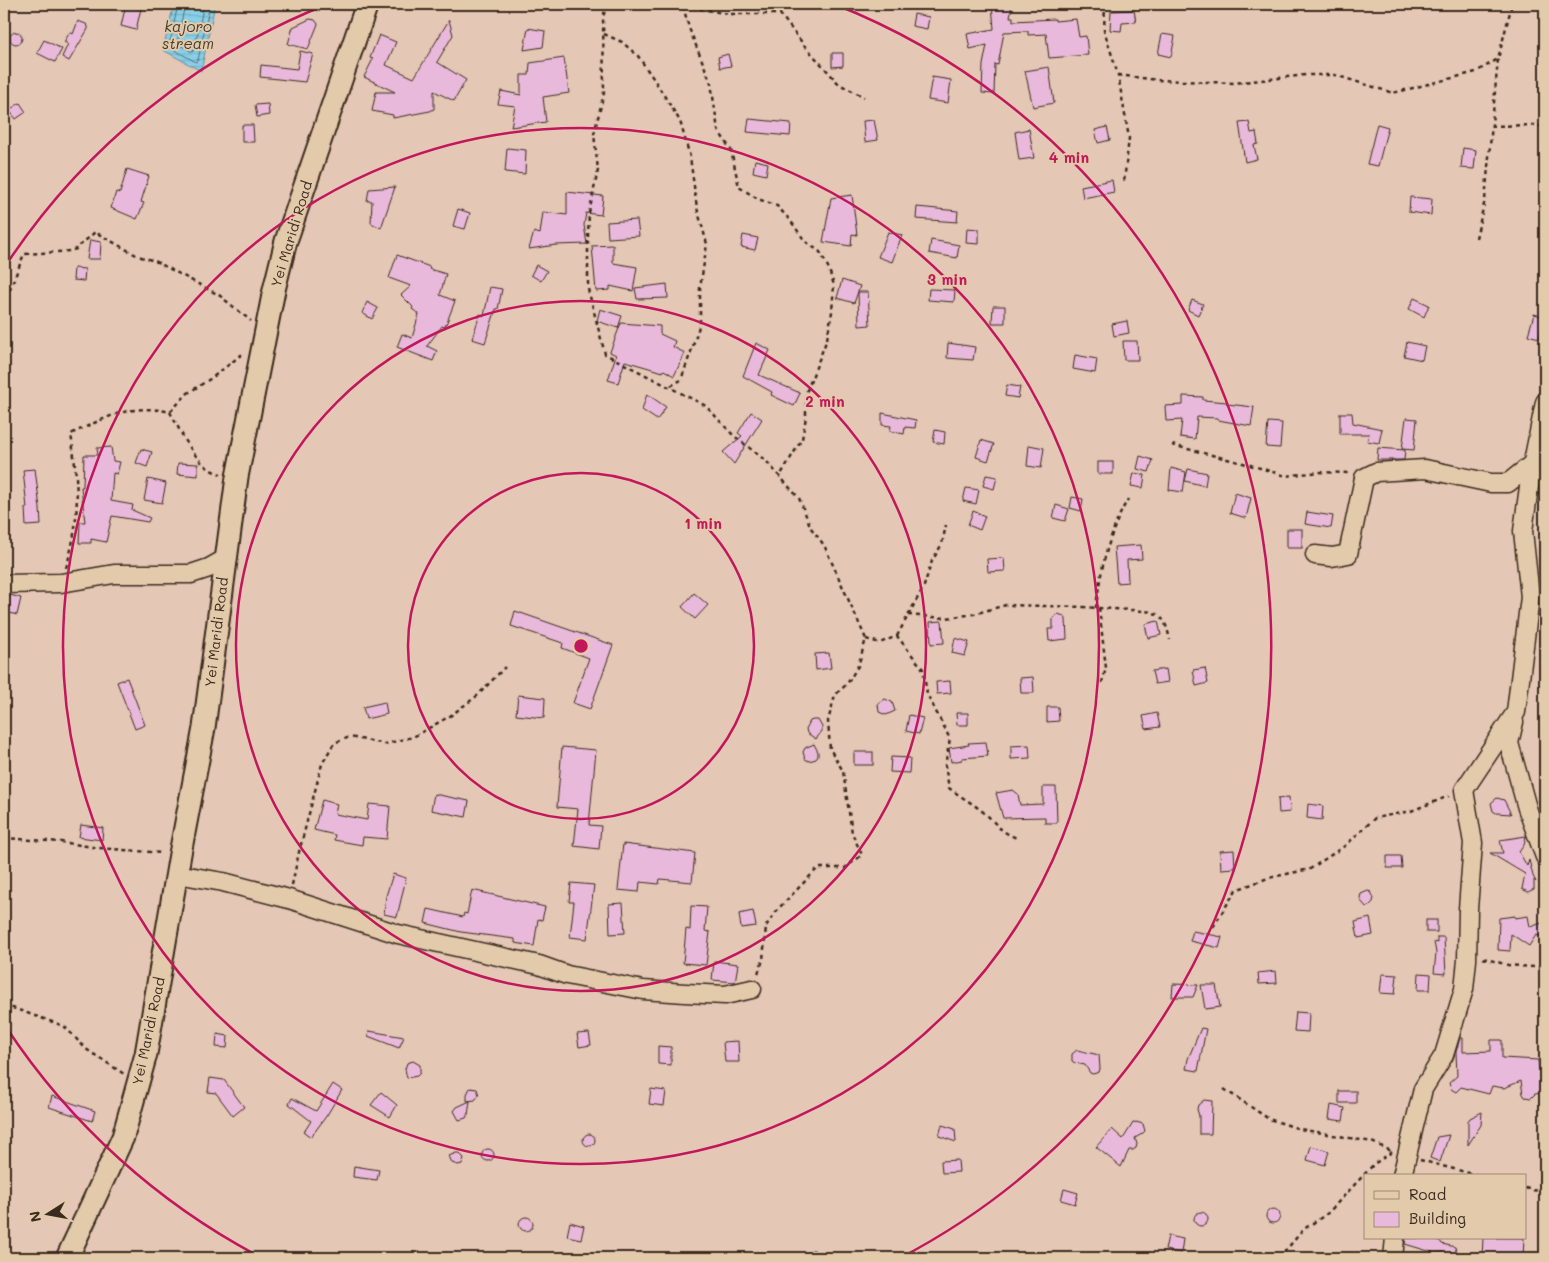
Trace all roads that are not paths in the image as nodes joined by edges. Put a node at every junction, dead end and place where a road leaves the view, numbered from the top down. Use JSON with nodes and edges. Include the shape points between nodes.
{"nodes":[{"id":1,"x":367,"y":4,"type":"edge"},
{"id":2,"x":1545,"y":402,"type":"edge"},
{"id":3,"x":1532,"y":464,"type":"junction"},
{"id":4,"x":1315,"y":555,"type":"dead end"},
{"id":5,"x":225,"y":559,"type":"junction"},
{"id":6,"x":4,"y":584,"type":"edge"},
{"id":7,"x":1516,"y":712,"type":"junction"},
{"id":8,"x":1545,"y":857,"type":"edge"},
{"id":9,"x":178,"y":864,"type":"junction"},
{"id":10,"x":752,"y":989,"type":"road end"},
{"id":11,"x":1402,"y":1174,"type":"edge"},
{"id":12,"x":1395,"y":1240,"type":"edge"},
{"id":13,"x":67,"y":1258,"type":"edge"},
{"id":14,"x":1393,"y":1258,"type":"edge"}],
"edges":[{"from":1,"to":5,"type":"main road","name":"Yei Maridi Road","via":[[286,241],[237,477]]},
{"from":2,"to":3,"type":"street"},
{"from":3,"to":4,"type":"street","via":[[1508,483],[1491,483],[1425,469],[1373,473],[1364,478],[1348,554],[1332,557]]},
{"from":3,"to":7,"type":"street","via":[[1523,531],[1530,597]]},
{"from":5,"to":6,"type":"street","via":[[191,574],[114,574],[61,583]]},
{"from":5,"to":9,"type":"main road","name":"Yei Maridi Road","via":[[204,728]]},
{"from":7,"to":8,"type":"street","via":[[1509,742],[1527,808]]},
{"from":7,"to":11,"type":"street","via":[[1464,790],[1474,843],[1464,989],[1444,1055],[1424,1089],[1400,1155]]},
{"from":9,"to":10,"type":"street","via":[[223,882],[290,899],[398,934],[539,965],[568,975],[643,990],[725,995]]},
{"from":9,"to":13,"type":"main road","name":"Yei Maridi Road","via":[[146,1054],[123,1137]]},
{"from":12,"to":14,"type":"street"}]}
